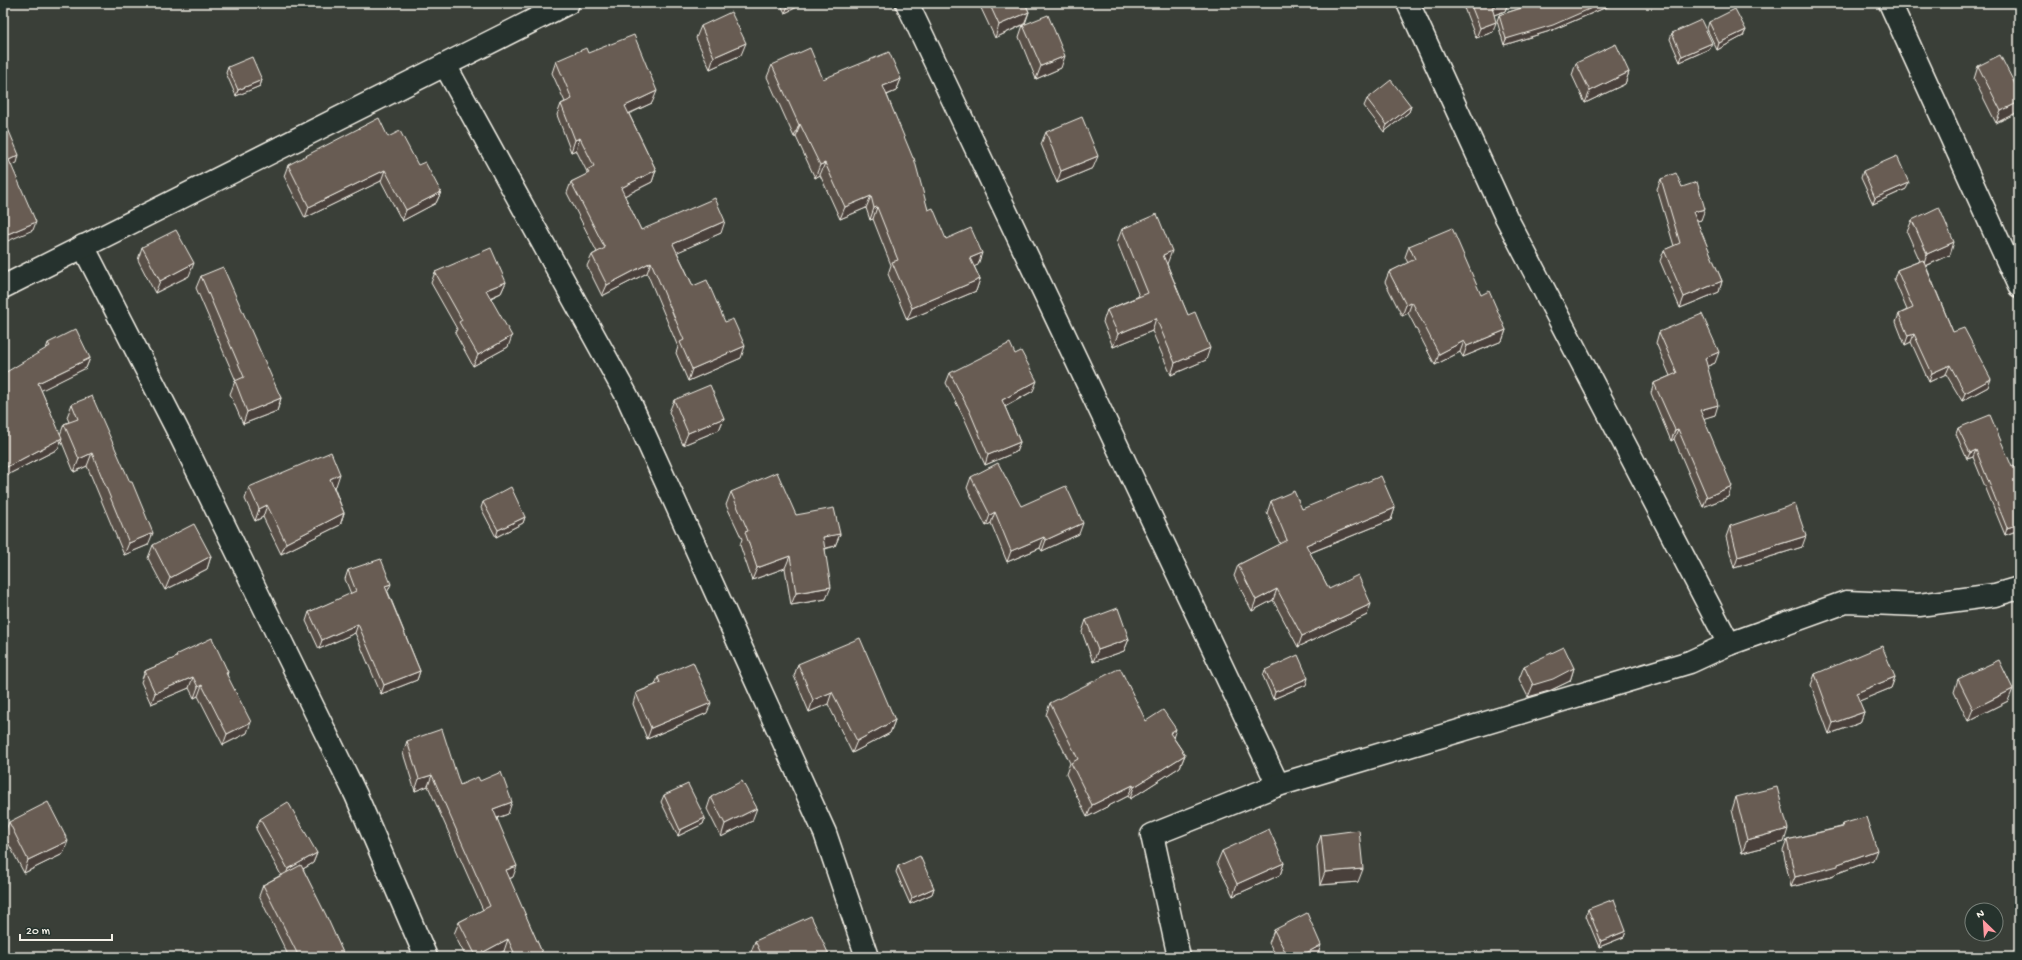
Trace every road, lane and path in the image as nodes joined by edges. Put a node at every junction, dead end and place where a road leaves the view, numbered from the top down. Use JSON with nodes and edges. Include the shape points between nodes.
{"nodes":[{"id":1,"x":568,"y":3,"type":"edge"},
{"id":2,"x":907,"y":3,"type":"edge"},
{"id":3,"x":1408,"y":3,"type":"edge"},
{"id":4,"x":1890,"y":3,"type":"edge"},
{"id":5,"x":445,"y":64,"type":"junction"},
{"id":6,"x":83,"y":246,"type":"junction"},
{"id":7,"x":2019,"y":286,"type":"edge"},
{"id":8,"x":3,"y":287,"type":"edge"},
{"id":9,"x":2019,"y":588,"type":"edge"},
{"id":10,"x":1729,"y":644,"type":"junction"},
{"id":11,"x":1278,"y":786,"type":"junction"},
{"id":12,"x":426,"y":957,"type":"edge"},
{"id":13,"x":867,"y":957,"type":"edge"},
{"id":14,"x":1178,"y":957,"type":"edge"}],
"edges":[{"from":1,"to":5,"type":"street"},
{"from":2,"to":11,"type":"street"},
{"from":3,"to":10,"type":"street","via":[[1506,217]]},
{"from":4,"to":7,"type":"street"},
{"from":5,"to":6,"type":"street"},
{"from":5,"to":13,"type":"street","via":[[627,396],[826,833]]},
{"from":6,"to":8,"type":"street"},
{"from":6,"to":12,"type":"street","via":[[181,437],[356,795]]},
{"from":9,"to":10,"type":"street","via":[[1995,595],[1919,605],[1846,602]]},
{"from":10,"to":11,"type":"street","via":[[1690,662]]},
{"from":11,"to":14,"type":"street","via":[[1152,835]]}]}
